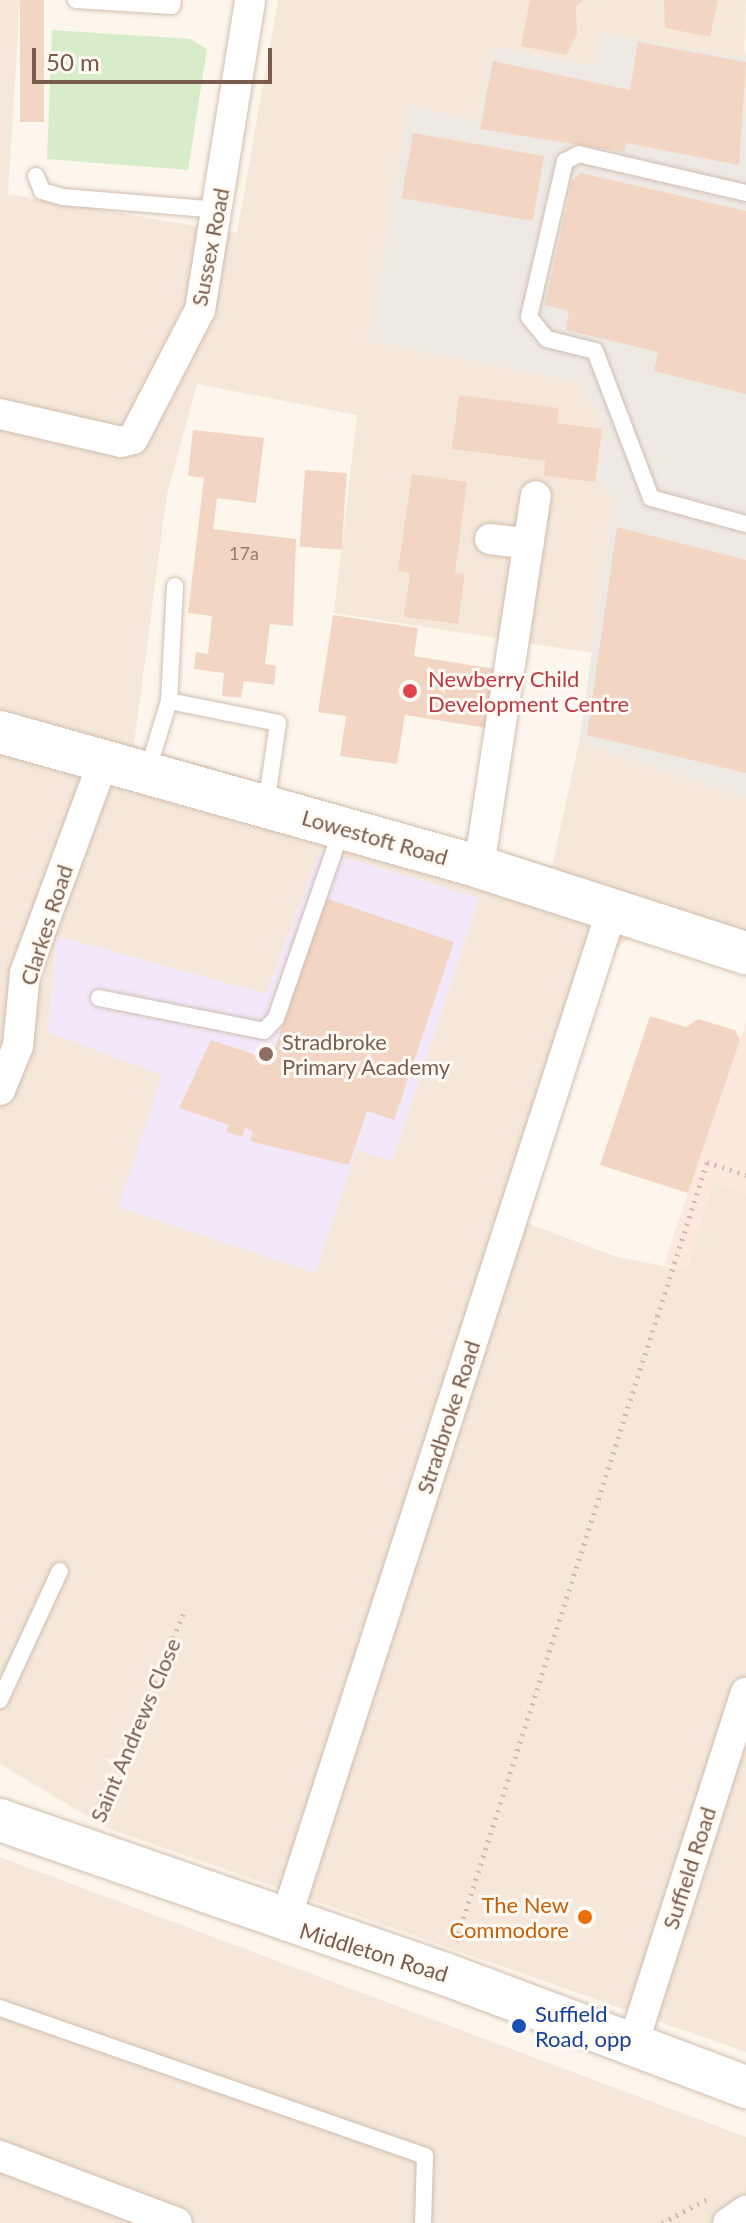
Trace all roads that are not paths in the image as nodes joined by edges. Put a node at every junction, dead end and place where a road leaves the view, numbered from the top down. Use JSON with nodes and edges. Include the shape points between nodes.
{"nodes":[{"id":1,"x":76,"y":0,"type":"edge"},
{"id":2,"x":173,"y":0,"type":"edge"},
{"id":3,"x":250,"y":0,"type":"edge"},
{"id":4,"x":36,"y":176,"type":"dead end"},
{"id":5,"x":746,"y":193,"type":"edge"},
{"id":6,"x":218,"y":210,"type":"junction"},
{"id":7,"x":0,"y":414,"type":"edge"},
{"id":8,"x":536,"y":496,"type":"dead end"},
{"id":9,"x":746,"y":524,"type":"edge"},
{"id":10,"x":490,"y":539,"type":"dead end"},
{"id":11,"x":529,"y":544,"type":"junction"},
{"id":12,"x":175,"y":586,"type":"dead end"},
{"id":13,"x":169,"y":701,"type":"junction"},
{"id":14,"x":0,"y":732,"type":"edge"},
{"id":15,"x":103,"y":762,"type":"junction"},
{"id":16,"x":147,"y":774,"type":"junction"},
{"id":17,"x":265,"y":807,"type":"junction"},
{"id":18,"x":343,"y":828,"type":"junction"},
{"id":19,"x":479,"y":867,"type":"junction"},
{"id":20,"x":612,"y":910,"type":"junction"},
{"id":21,"x":746,"y":953,"type":"edge"},
{"id":22,"x":99,"y":998,"type":"dead end"},
{"id":23,"x":0,"y":1090,"type":"edge"},
{"id":24,"x":60,"y":1571,"type":"dead end"},
{"id":25,"x":746,"y":1693,"type":"edge"},
{"id":26,"x":0,"y":1700,"type":"edge"},
{"id":27,"x":0,"y":1820,"type":"edge"},
{"id":28,"x":284,"y":1924,"type":"junction"},
{"id":29,"x":0,"y":2008,"type":"edge"},
{"id":30,"x":633,"y":2044,"type":"junction"},
{"id":31,"x":746,"y":2087,"type":"edge"},
{"id":32,"x":0,"y":2156,"type":"edge"},
{"id":33,"x":746,"y":2211,"type":"edge"},
{"id":34,"x":177,"y":2223,"type":"edge"},
{"id":35,"x":423,"y":2223,"type":"edge"},
{"id":36,"x":728,"y":2223,"type":"edge"}],
"edges":[{"from":1,"to":2,"type":"lane","via":[[172,6]]},
{"from":3,"to":6,"type":"street","name":"Sussex Road"},
{"from":4,"to":6,"type":"lane","via":[[42,191],[63,197]]},
{"from":5,"to":9,"type":"lane","via":[[579,154],[565,161],[529,317],[547,339],[595,351],[651,498]]},
{"from":6,"to":7,"type":"street","name":"Sussex Road","via":[[200,310],[133,439],[94,437]]},
{"from":8,"to":11,"type":"street"},
{"from":10,"to":11,"type":"street"},
{"from":11,"to":19,"type":"street"},
{"from":12,"to":13,"type":"lane"},
{"from":13,"to":16,"type":"lane"},
{"from":13,"to":17,"type":"lane","via":[[278,723]]},
{"from":14,"to":15,"type":"street","name":"Lowestoft Road"},
{"from":15,"to":16,"type":"street","name":"Lowestoft Road"},
{"from":15,"to":23,"type":"street","name":"Clarkes Road","via":[[25,973],[18,1046]]},
{"from":16,"to":17,"type":"street","name":"Lowestoft Road"},
{"from":17,"to":18,"type":"street","name":"Lowestoft Road"},
{"from":18,"to":19,"type":"street","name":"Lowestoft Road"},
{"from":18,"to":22,"type":"lane","via":[[276,1018],[264,1031]]},
{"from":19,"to":20,"type":"street","name":"Lowestoft Road"},
{"from":20,"to":21,"type":"street","name":"Lowestoft Road"},
{"from":20,"to":28,"type":"street","name":"Stradbroke Road"},
{"from":24,"to":26,"type":"lane"},
{"from":25,"to":30,"type":"street","name":"Suffield Road"},
{"from":27,"to":28,"type":"street","name":"Middleton Road"},
{"from":28,"to":30,"type":"street","name":"Middleton Road","via":[[445,1974]]},
{"from":29,"to":35,"type":"lane","via":[[425,2156]]},
{"from":30,"to":31,"type":"street","name":"Middleton Road"},
{"from":32,"to":34,"type":"street"},
{"from":33,"to":36,"type":"street"}]}
